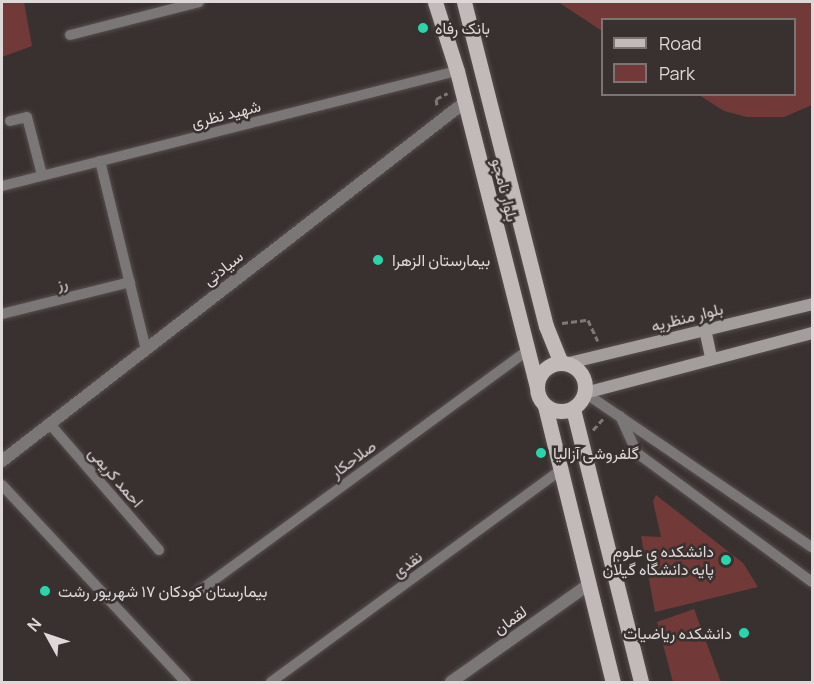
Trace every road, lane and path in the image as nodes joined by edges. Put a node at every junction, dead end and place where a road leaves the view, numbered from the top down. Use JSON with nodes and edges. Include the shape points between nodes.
{"nodes":[{"id":1,"x":199,"y":2,"type":"edge"},
{"id":2,"x":435,"y":2,"type":"edge"},
{"id":3,"x":464,"y":2,"type":"edge"},
{"id":4,"x":70,"y":35,"type":"dead end"},
{"id":5,"x":457,"y":71,"type":"junction"},
{"id":6,"x":465,"y":102,"type":"junction"},
{"id":7,"x":10,"y":121,"type":"dead end"},
{"id":8,"x":100,"y":161,"type":"junction"},
{"id":9,"x":42,"y":176,"type":"junction"},
{"id":10,"x":2,"y":186,"type":"edge"},
{"id":11,"x":525,"y":240,"type":"junction"},
{"id":12,"x":501,"y":246,"type":"junction"},
{"id":13,"x":130,"y":282,"type":"junction"},
{"id":14,"x":813,"y":304,"type":"edge"},
{"id":15,"x":2,"y":314,"type":"edge"},
{"id":16,"x":546,"y":326,"type":"junction"},
{"id":17,"x":705,"y":329,"type":"junction"},
{"id":18,"x":813,"y":333,"type":"edge"},
{"id":19,"x":146,"y":349,"type":"junction"},
{"id":20,"x":526,"y":352,"type":"junction"},
{"id":21,"x":605,"y":354,"type":"junction"},
{"id":22,"x":711,"y":358,"type":"junction"},
{"id":23,"x":565,"y":363,"type":"junction"},
{"id":24,"x":537,"y":387,"type":"junction"},
{"id":25,"x":585,"y":393,"type":"junction"},
{"id":26,"x":545,"y":405,"type":"junction"},
{"id":27,"x":573,"y":409,"type":"junction"},
{"id":28,"x":620,"y":416,"type":"junction"},
{"id":29,"x":50,"y":423,"type":"junction"},
{"id":30,"x":2,"y":461,"type":"edge"},
{"id":31,"x":561,"y":470,"type":"junction"},
{"id":32,"x":2,"y":485,"type":"edge"},
{"id":33,"x":601,"y":520,"type":"junction"},
{"id":34,"x":575,"y":527,"type":"junction"},
{"id":35,"x":813,"y":547,"type":"edge"},
{"id":36,"x":159,"y":550,"type":"dead end"},
{"id":37,"x":813,"y":582,"type":"edge"},
{"id":38,"x":588,"y":585,"type":"junction"},
{"id":39,"x":199,"y":591,"type":"dead end"},
{"id":40,"x":186,"y":682,"type":"edge"},
{"id":41,"x":271,"y":682,"type":"edge"},
{"id":42,"x":451,"y":682,"type":"edge"},
{"id":43,"x":613,"y":682,"type":"edge"},
{"id":44,"x":641,"y":682,"type":"edge"}],
"edges":[{"from":1,"to":4,"type":"lane"},
{"from":2,"to":5,"type":"main road","name":"بلوار نامجو"},
{"from":3,"to":11,"type":"main road","name":"بلوار نامجو"},
{"from":5,"to":6,"type":"main road","name":"بلوار نامجو"},
{"from":5,"to":8,"type":"lane","name":"شهید نظری"},
{"from":6,"to":12,"type":"main road","name":"بلوار نامجو"},
{"from":6,"to":19,"type":"street","name":"سیادتی"},
{"from":7,"to":9,"type":"lane","via":[[27,117]]},
{"from":8,"to":9,"type":"lane","name":"شهید نظری"},
{"from":8,"to":13,"type":"lane"},
{"from":9,"to":10,"type":"lane","name":"شهید نظری"},
{"from":11,"to":12,"type":"main road"},
{"from":11,"to":16,"type":"main road","name":"بلوار نامجو"},
{"from":12,"to":20,"type":"main road","name":"بلوار نامجو"},
{"from":13,"to":15,"type":"lane","name":"رز"},
{"from":13,"to":19,"type":"lane"},
{"from":14,"to":17,"type":"main road","name":"بلوار منظریه"},
{"from":16,"to":21,"type":"path","via":[[588,320]]},
{"from":16,"to":23,"type":"main road","name":"بلوار نامجو"},
{"from":17,"to":21,"type":"main road","name":"بلوار منظریه"},
{"from":17,"to":22,"type":"main road"},
{"from":18,"to":22,"type":"main road"},
{"from":19,"to":29,"type":"street","name":"سیادتی"},
{"from":20,"to":24,"type":"main road","name":"بلوار نامجو"},
{"from":20,"to":39,"type":"lane","name":"صلاحکار"},
{"from":21,"to":23,"type":"main road","name":"بلوار منظریه"},
{"from":22,"to":25,"type":"main road"},
{"from":23,"to":24,"type":"main road","via":[[544,370]]},
{"from":23,"to":25,"type":"main road","via":[[582,376]]},
{"from":24,"to":26,"type":"main road"},
{"from":25,"to":27,"type":"main road"},
{"from":25,"to":28,"type":"lane"},
{"from":26,"to":27,"type":"main road","via":[[561,412]]},
{"from":26,"to":31,"type":"main road"},
{"from":27,"to":33,"type":"main road"},
{"from":28,"to":35,"type":"lane"},
{"from":28,"to":37,"type":"lane","via":[[637,453]]},
{"from":29,"to":30,"type":"street","name":"سیادتی"},
{"from":29,"to":36,"type":"lane","name":"احمد کریمی"},
{"from":31,"to":34,"type":"main road"},
{"from":31,"to":41,"type":"lane","name":"نقدی"},
{"from":32,"to":40,"type":"lane"},
{"from":33,"to":34,"type":"main road"},
{"from":33,"to":44,"type":"main road"},
{"from":34,"to":38,"type":"main road"},
{"from":38,"to":42,"type":"street","name":"لقمان"},
{"from":38,"to":43,"type":"main road"}]}
